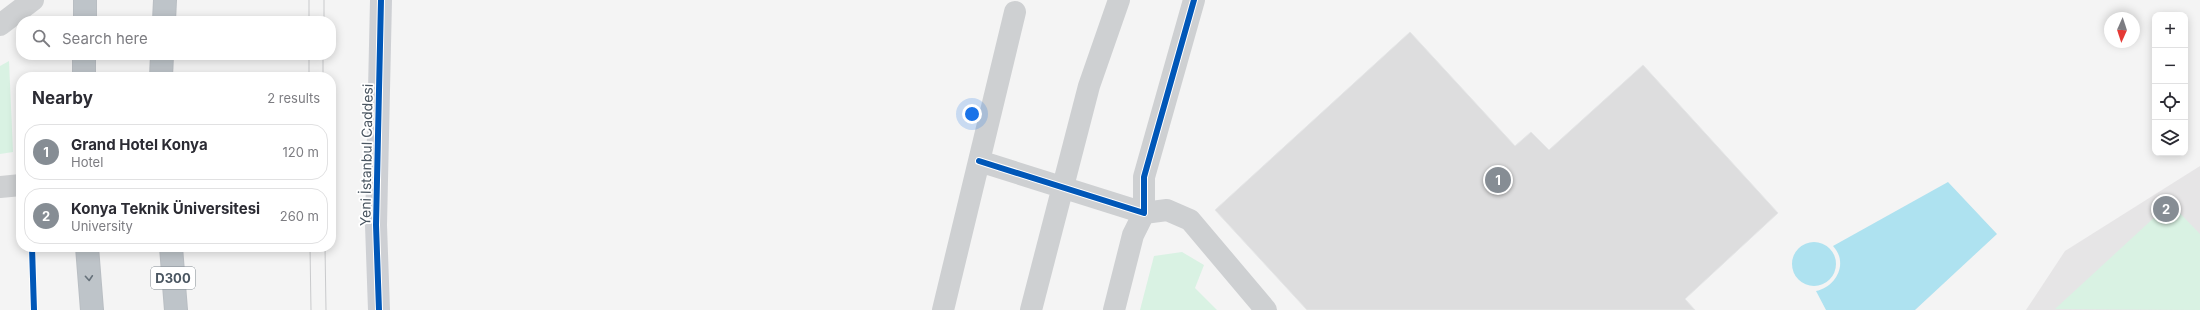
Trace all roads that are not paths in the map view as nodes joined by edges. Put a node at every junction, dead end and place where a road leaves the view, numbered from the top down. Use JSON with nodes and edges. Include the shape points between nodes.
{"nodes":[{"id":1,"x":33,"y":0,"type":"edge"},
{"id":2,"x":85,"y":0,"type":"edge"},
{"id":3,"x":165,"y":0,"type":"edge"},
{"id":4,"x":381,"y":0,"type":"edge"},
{"id":5,"x":1119,"y":0,"type":"edge"},
{"id":6,"x":1194,"y":0,"type":"edge"},
{"id":7,"x":1015,"y":12,"type":"dead end"},
{"id":8,"x":85,"y":16,"type":"edge"},
{"id":9,"x":164,"y":16,"type":"edge"},
{"id":10,"x":0,"y":25,"type":"edge"},
{"id":11,"x":84,"y":60,"type":"edge"},
{"id":12,"x":162,"y":60,"type":"edge"},
{"id":13,"x":84,"y":72,"type":"edge"},
{"id":14,"x":161,"y":72,"type":"edge"},
{"id":15,"x":979,"y":161,"type":"junction"},
{"id":16,"x":16,"y":185,"type":"edge"},
{"id":17,"x":0,"y":187,"type":"edge"},
{"id":18,"x":1063,"y":187,"type":"junction"},
{"id":19,"x":1144,"y":213,"type":"junction"},
{"id":20,"x":87,"y":252,"type":"edge"},
{"id":21,"x":171,"y":252,"type":"edge"},
{"id":22,"x":92,"y":310,"type":"edge"},
{"id":23,"x":176,"y":310,"type":"edge"},
{"id":24,"x":379,"y":310,"type":"edge"},
{"id":25,"x":943,"y":310,"type":"edge"},
{"id":26,"x":1031,"y":310,"type":"edge"},
{"id":27,"x":1114,"y":310,"type":"edge"},
{"id":28,"x":1266,"y":310,"type":"edge"}],
"edges":[{"from":1,"to":10,"type":"street"},
{"from":2,"to":8,"type":"highway"},
{"from":3,"to":9,"type":"highway"},
{"from":4,"to":24,"type":"street","name":"Yeni İstanbul Caddesi","via":[[376,225]]},
{"from":5,"to":18,"type":"street","via":[[1089,86]]},
{"from":6,"to":19,"type":"street","via":[[1144,178]]},
{"from":7,"to":15,"type":"street"},
{"from":11,"to":13,"type":"highway"},
{"from":12,"to":14,"type":"highway"},
{"from":15,"to":18,"type":"street"},
{"from":15,"to":25,"type":"street"},
{"from":16,"to":17,"type":"street"},
{"from":18,"to":19,"type":"street"},
{"from":18,"to":26,"type":"street"},
{"from":19,"to":27,"type":"street","via":[[1133,235]]},
{"from":19,"to":28,"type":"street","via":[[1167,210],[1190,220]]},
{"from":20,"to":22,"type":"highway","one_way":true},
{"from":21,"to":23,"type":"highway","number":"D300"}]}
